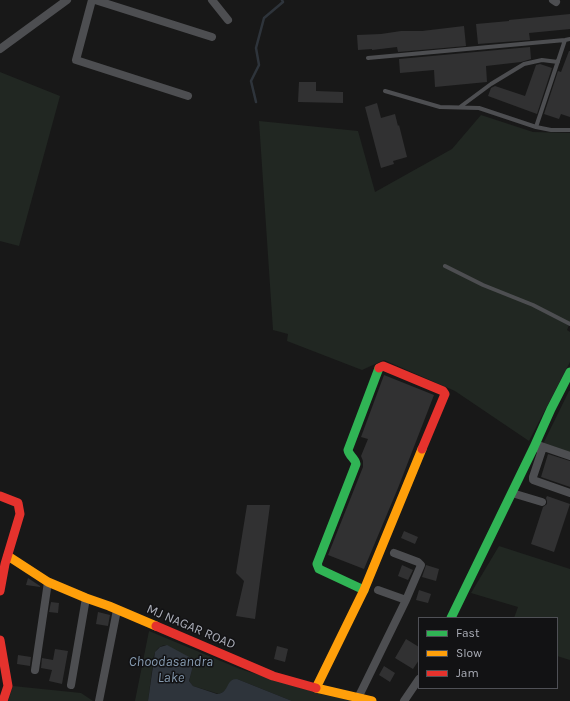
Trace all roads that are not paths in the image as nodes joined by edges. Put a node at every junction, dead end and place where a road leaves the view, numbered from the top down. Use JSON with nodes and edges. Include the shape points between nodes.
{"nodes":[{"id":1,"x":66,"y":0,"type":"edge"},
{"id":2,"x":94,"y":0,"type":"edge"},
{"id":3,"x":212,"y":0,"type":"edge"},
{"id":4,"x":228,"y":20,"type":"dead end"},
{"id":5,"x":212,"y":37,"type":"dead end"},
{"id":6,"x":568,"y":39,"type":"edge"},
{"id":7,"x":0,"y":49,"type":"edge"},
{"id":8,"x":368,"y":58,"type":"dead end"},
{"id":9,"x":558,"y":62,"type":"junction"},
{"id":10,"x":385,"y":91,"type":"dead end"},
{"id":11,"x":188,"y":96,"type":"dead end"},
{"id":12,"x":460,"y":108,"type":"junction"},
{"id":13,"x":536,"y":127,"type":"junction"},
{"id":14,"x":570,"y":130,"type":"edge"},
{"id":15,"x":445,"y":266,"type":"dead end"},
{"id":16,"x":570,"y":324,"type":"edge"},
{"id":17,"x":570,"y":372,"type":"edge"},
{"id":18,"x":538,"y":447,"type":"junction"},
{"id":19,"x":570,"y":456,"type":"edge"},
{"id":20,"x":512,"y":493,"type":"junction"},
{"id":21,"x":570,"y":493,"type":"edge"},
{"id":22,"x":0,"y":496,"type":"edge"},
{"id":23,"x":542,"y":502,"type":"dead end"},
{"id":24,"x":394,"y":553,"type":"dead end"},
{"id":25,"x":8,"y":556,"type":"junction"},
{"id":26,"x":48,"y":582,"type":"junction"},
{"id":27,"x":364,"y":590,"type":"junction"},
{"id":28,"x":378,"y":590,"type":"dead end"},
{"id":29,"x":0,"y":591,"type":"edge"},
{"id":30,"x":86,"y":598,"type":"junction"},
{"id":31,"x":406,"y":600,"type":"junction"},
{"id":32,"x":117,"y":610,"type":"junction"},
{"id":33,"x":451,"y":617,"type":"edge"},
{"id":34,"x":0,"y":640,"type":"edge"},
{"id":35,"x":35,"y":670,"type":"dead end"},
{"id":36,"x":418,"y":680,"type":"edge"},
{"id":37,"x":70,"y":685,"type":"dead end"},
{"id":38,"x":316,"y":688,"type":"junction"},
{"id":39,"x":358,"y":698,"type":"junction"},
{"id":40,"x":3,"y":701,"type":"edge"},
{"id":41,"x":99,"y":701,"type":"edge"},
{"id":42,"x":372,"y":701,"type":"edge"},
{"id":43,"x":404,"y":701,"type":"edge"}],
"edges":[{"from":1,"to":7,"type":"street"},
{"from":2,"to":5,"type":"street"},
{"from":2,"to":11,"type":"street","via":[[76,60]]},
{"from":3,"to":4,"type":"street"},
{"from":6,"to":8,"type":"lane"},
{"from":6,"to":9,"type":"lane"},
{"from":9,"to":12,"type":"lane","via":[[542,60],[524,64],[491,84]]},
{"from":9,"to":13,"type":"lane"},
{"from":10,"to":12,"type":"lane","via":[[440,107]]},
{"from":12,"to":13,"type":"lane","via":[[479,108]]},
{"from":13,"to":14,"type":"lane"},
{"from":15,"to":16,"type":"lane"},
{"from":17,"to":18,"type":"street","via":[[551,409]]},
{"from":18,"to":19,"type":"street"},
{"from":18,"to":20,"type":"street"},
{"from":18,"to":21,"type":"street","via":[[533,480]]},
{"from":20,"to":23,"type":"street"},
{"from":20,"to":33,"type":"street"},
{"from":22,"to":25,"type":"street","via":[[18,503],[20,514]]},
{"from":24,"to":31,"type":"street","via":[[421,565]]},
{"from":25,"to":26,"type":"street","name":"MJ NAGAR ROAD"},
{"from":25,"to":29,"type":"street"},
{"from":26,"to":30,"type":"street","name":"MJ NAGAR ROAD"},
{"from":26,"to":35,"type":"street"},
{"from":27,"to":27,"type":"street","via":[[445,394],[383,366],[379,368],[348,450],[356,464],[317,564],[319,569]]},
{"from":27,"to":38,"type":"street"},
{"from":28,"to":31,"type":"street"},
{"from":30,"to":32,"type":"street","name":"MJ NAGAR ROAD"},
{"from":30,"to":37,"type":"street"},
{"from":31,"to":39,"type":"street"},
{"from":32,"to":38,"type":"street","name":"MJ NAGAR ROAD","via":[[273,676]]},
{"from":32,"to":41,"type":"street"},
{"from":34,"to":40,"type":"street","via":[[8,686]]},
{"from":36,"to":43,"type":"street"},
{"from":38,"to":39,"type":"street","name":"MJ NAGAR ROAD"},
{"from":39,"to":42,"type":"street","name":"MJ NAGAR ROAD"}]}
